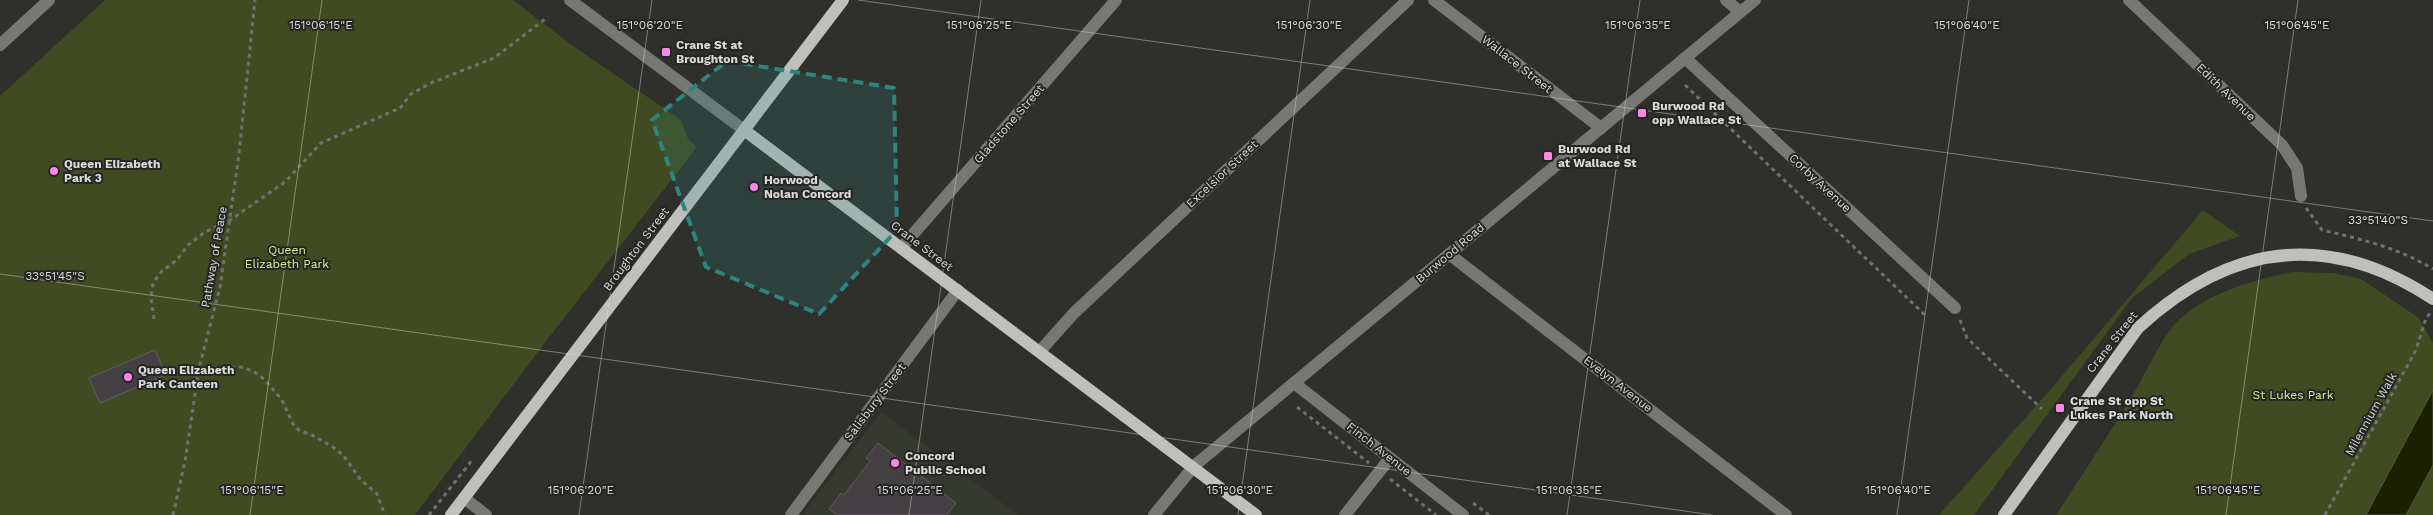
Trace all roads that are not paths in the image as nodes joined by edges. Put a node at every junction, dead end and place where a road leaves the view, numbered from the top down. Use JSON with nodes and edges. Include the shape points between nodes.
{"nodes":[{"id":1,"x":50,"y":0,"type":"edge"},
{"id":2,"x":570,"y":0,"type":"edge"},
{"id":3,"x":844,"y":0,"type":"edge"},
{"id":4,"x":1116,"y":0,"type":"edge"},
{"id":5,"x":1408,"y":0,"type":"edge"},
{"id":6,"x":1434,"y":0,"type":"edge"},
{"id":7,"x":1726,"y":0,"type":"edge"},
{"id":8,"x":1755,"y":0,"type":"edge"},
{"id":9,"x":2129,"y":0,"type":"edge"},
{"id":10,"x":1740,"y":12,"type":"junction"},
{"id":11,"x":0,"y":45,"type":"edge"},
{"id":12,"x":1685,"y":58,"type":"junction"},
{"id":13,"x":1601,"y":128,"type":"junction"},
{"id":14,"x":744,"y":130,"type":"junction"},
{"id":15,"x":2301,"y":196,"type":"road end"},
{"id":16,"x":902,"y":247,"type":"junction"},
{"id":17,"x":1450,"y":254,"type":"junction"},
{"id":18,"x":958,"y":290,"type":"junction"},
{"id":19,"x":2433,"y":299,"type":"edge"},
{"id":20,"x":1955,"y":308,"type":"road end"},
{"id":21,"x":1040,"y":351,"type":"junction"},
{"id":22,"x":1294,"y":383,"type":"junction"},
{"id":23,"x":1390,"y":458,"type":"junction"},
{"id":24,"x":1194,"y":466,"type":"junction"},
{"id":25,"x":464,"y":498,"type":"junction"},
{"id":26,"x":451,"y":515,"type":"edge"},
{"id":27,"x":486,"y":515,"type":"edge"},
{"id":28,"x":791,"y":515,"type":"edge"},
{"id":29,"x":1154,"y":515,"type":"edge"},
{"id":30,"x":1256,"y":515,"type":"edge"},
{"id":31,"x":1345,"y":515,"type":"edge"},
{"id":32,"x":1463,"y":515,"type":"edge"},
{"id":33,"x":1786,"y":515,"type":"edge"},
{"id":34,"x":2004,"y":515,"type":"edge"}],
"edges":[{"from":1,"to":11,"type":"street"},
{"from":2,"to":14,"type":"street","name":"Crane Street"},
{"from":3,"to":14,"type":"main road","name":"Broughton Street"},
{"from":4,"to":16,"type":"street","name":"Gladstone Street"},
{"from":5,"to":21,"type":"street","name":"Excelsior Street","via":[[1074,313]]},
{"from":6,"to":13,"type":"street","name":"Wallace Street"},
{"from":7,"to":10,"type":"street"},
{"from":8,"to":10,"type":"street","name":"Burwood Road"},
{"from":9,"to":15,"type":"street","name":"Edith Avenue","via":[[2282,145],[2297,168]]},
{"from":10,"to":12,"type":"street","name":"Burwood Road"},
{"from":12,"to":13,"type":"street","name":"Burwood Road"},
{"from":12,"to":20,"type":"street","name":"Corby Avenue"},
{"from":13,"to":17,"type":"street","name":"Burwood Road"},
{"from":14,"to":16,"type":"main road","name":"Crane Street"},
{"from":14,"to":25,"type":"main road","name":"Broughton Street"},
{"from":16,"to":18,"type":"main road","name":"Crane Street"},
{"from":17,"to":22,"type":"street","name":"Burwood Road"},
{"from":17,"to":33,"type":"street","name":"Evelyn Avenue"},
{"from":18,"to":21,"type":"main road","name":"Crane Street"},
{"from":18,"to":28,"type":"street","name":"Salisbury Street"},
{"from":19,"to":34,"type":"main road","name":"Crane Street","via":[[2390,274],[2360,263],[2309,254],[2245,263],[2214,274],[2170,300],[2138,328]]},
{"from":21,"to":24,"type":"main road","name":"Crane Street"},
{"from":22,"to":23,"type":"street","name":"Finch Avenue"},
{"from":22,"to":24,"type":"street","name":"Burwood Road"},
{"from":23,"to":31,"type":"street"},
{"from":23,"to":32,"type":"street","name":"Finch Avenue"},
{"from":24,"to":29,"type":"street","name":"Burwood Road"},
{"from":24,"to":30,"type":"main road","name":"Crane Street"},
{"from":25,"to":26,"type":"main road","name":"Broughton Street"},
{"from":25,"to":27,"type":"street"}]}
